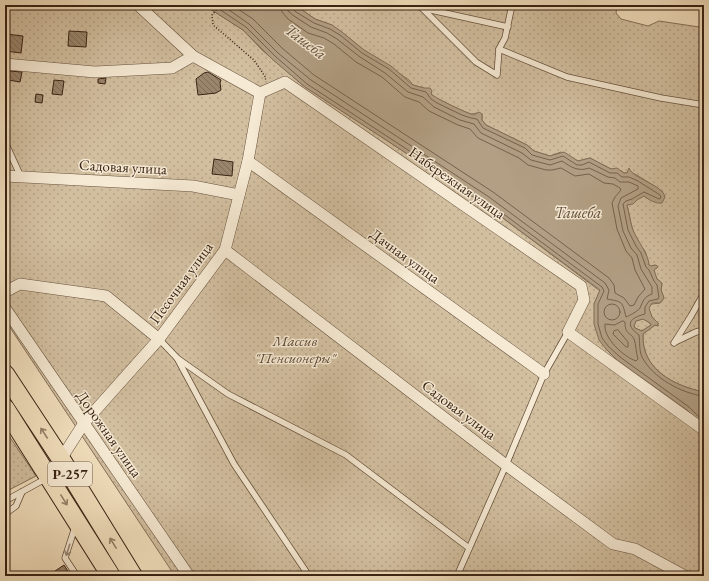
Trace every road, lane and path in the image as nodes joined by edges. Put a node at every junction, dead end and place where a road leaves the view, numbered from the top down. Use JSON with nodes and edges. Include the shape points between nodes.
{"nodes":[{"id":1,"x":138,"y":5,"type":"edge"},
{"id":2,"x":220,"y":5,"type":"edge"},
{"id":3,"x":512,"y":5,"type":"edge"},
{"id":4,"x":419,"y":6,"type":"edge"},
{"id":5,"x":508,"y":27,"type":"junction"},
{"id":6,"x":499,"y":49,"type":"junction"},
{"id":7,"x":194,"y":56,"type":"junction"},
{"id":8,"x":5,"y":64,"type":"edge"},
{"id":9,"x":260,"y":93,"type":"junction"},
{"id":10,"x":704,"y":105,"type":"edge"},
{"id":11,"x":5,"y":142,"type":"edge"},
{"id":12,"x":248,"y":161,"type":"junction"},
{"id":13,"x":5,"y":176,"type":"edge"},
{"id":14,"x":21,"y":177,"type":"junction"},
{"id":15,"x":239,"y":195,"type":"junction"},
{"id":16,"x":225,"y":250,"type":"junction"},
{"id":17,"x":5,"y":292,"type":"edge"},
{"id":18,"x":704,"y":293,"type":"edge"},
{"id":19,"x":5,"y":308,"type":"edge"},
{"id":20,"x":704,"y":330,"type":"edge"},
{"id":21,"x":568,"y":332,"type":"junction"},
{"id":22,"x":159,"y":339,"type":"junction"},
{"id":23,"x":177,"y":358,"type":"junction"},
{"id":24,"x":5,"y":374,"type":"edge"},
{"id":25,"x":544,"y":374,"type":"junction"},
{"id":26,"x":5,"y":408,"type":"edge"},
{"id":27,"x":84,"y":423,"type":"junction"},
{"id":28,"x":704,"y":430,"type":"edge"},
{"id":29,"x":61,"y":459,"type":"junction"},
{"id":30,"x":506,"y":465,"type":"junction"},
{"id":31,"x":49,"y":477,"type":"junction"},
{"id":32,"x":22,"y":492,"type":"junction"},
{"id":33,"x":5,"y":501,"type":"edge"},
{"id":34,"x":5,"y":514,"type":"edge"},
{"id":35,"x":77,"y":521,"type":"junction"},
{"id":36,"x":469,"y":548,"type":"junction"},
{"id":37,"x":77,"y":576,"type":"edge"},
{"id":38,"x":111,"y":576,"type":"edge"},
{"id":39,"x":134,"y":576,"type":"edge"},
{"id":40,"x":190,"y":576,"type":"edge"},
{"id":41,"x":309,"y":576,"type":"edge"},
{"id":42,"x":457,"y":576,"type":"edge"},
{"id":43,"x":685,"y":576,"type":"edge"}],
"edges":[{"from":1,"to":7,"type":"street"},
{"from":2,"to":9,"type":"path","via":[[212,15],[213,25],[254,60],[266,78]]},
{"from":3,"to":5,"type":"lane"},
{"from":4,"to":5,"type":"lane"},
{"from":4,"to":6,"type":"lane","via":[[476,62],[497,75]]},
{"from":5,"to":6,"type":"lane"},
{"from":6,"to":10,"type":"lane","via":[[567,77]]},
{"from":7,"to":8,"type":"street","via":[[172,68],[95,72]]},
{"from":7,"to":9,"type":"street"},
{"from":9,"to":12,"type":"street","name":"Песочная улица"},
{"from":9,"to":21,"type":"street","name":"Набережная улица","via":[[285,82],[581,286],[584,300]]},
{"from":11,"to":14,"type":"lane"},
{"from":12,"to":15,"type":"street","name":"Песочная улица"},
{"from":12,"to":25,"type":"street","name":"Дачная улица"},
{"from":13,"to":14,"type":"street","name":"Садовая улица"},
{"from":14,"to":15,"type":"street","name":"Садовая улица","via":[[193,186]]},
{"from":15,"to":16,"type":"street","name":"Песочная улица"},
{"from":16,"to":22,"type":"street","name":"Песочная улица"},
{"from":16,"to":30,"type":"street","name":"Садовая улица"},
{"from":17,"to":22,"type":"street","via":[[20,284],[106,296]]},
{"from":18,"to":20,"type":"lane","via":[[674,343]]},
{"from":19,"to":27,"type":"street","name":"Дорожная улица"},
{"from":21,"to":25,"type":"lane"},
{"from":21,"to":28,"type":"street"},
{"from":22,"to":23,"type":"lane"},
{"from":22,"to":27,"type":"street","name":"Песочная улица"},
{"from":23,"to":36,"type":"lane","via":[[228,394],[346,455]]},
{"from":23,"to":41,"type":"lane","via":[[234,464]]},
{"from":29,"to":24,"type":"highway","number":"Р-257","one_way":true},
{"from":25,"to":30,"type":"lane"},
{"from":26,"to":31,"type":"highway","number":"Р-257"},
{"from":27,"to":29,"type":"street","name":"Песочная улица"},
{"from":27,"to":40,"type":"street","name":"Дорожная улица"},
{"from":39,"to":29,"type":"highway","number":"Р-257","one_way":true},
{"from":30,"to":36,"type":"lane"},
{"from":30,"to":43,"type":"street","name":"Садовая улица","via":[[614,544],[635,549]]},
{"from":31,"to":32,"type":"lane"},
{"from":31,"to":35,"type":"highway","number":"Р-257","one_way":true},
{"from":32,"to":33,"type":"lane"},
{"from":32,"to":34,"type":"lane","via":[[16,506]]},
{"from":35,"to":37,"type":"lane","one_way":true,"via":[[65,558]]},
{"from":35,"to":38,"type":"highway","number":"Р-257"},
{"from":36,"to":42,"type":"lane"}]}
